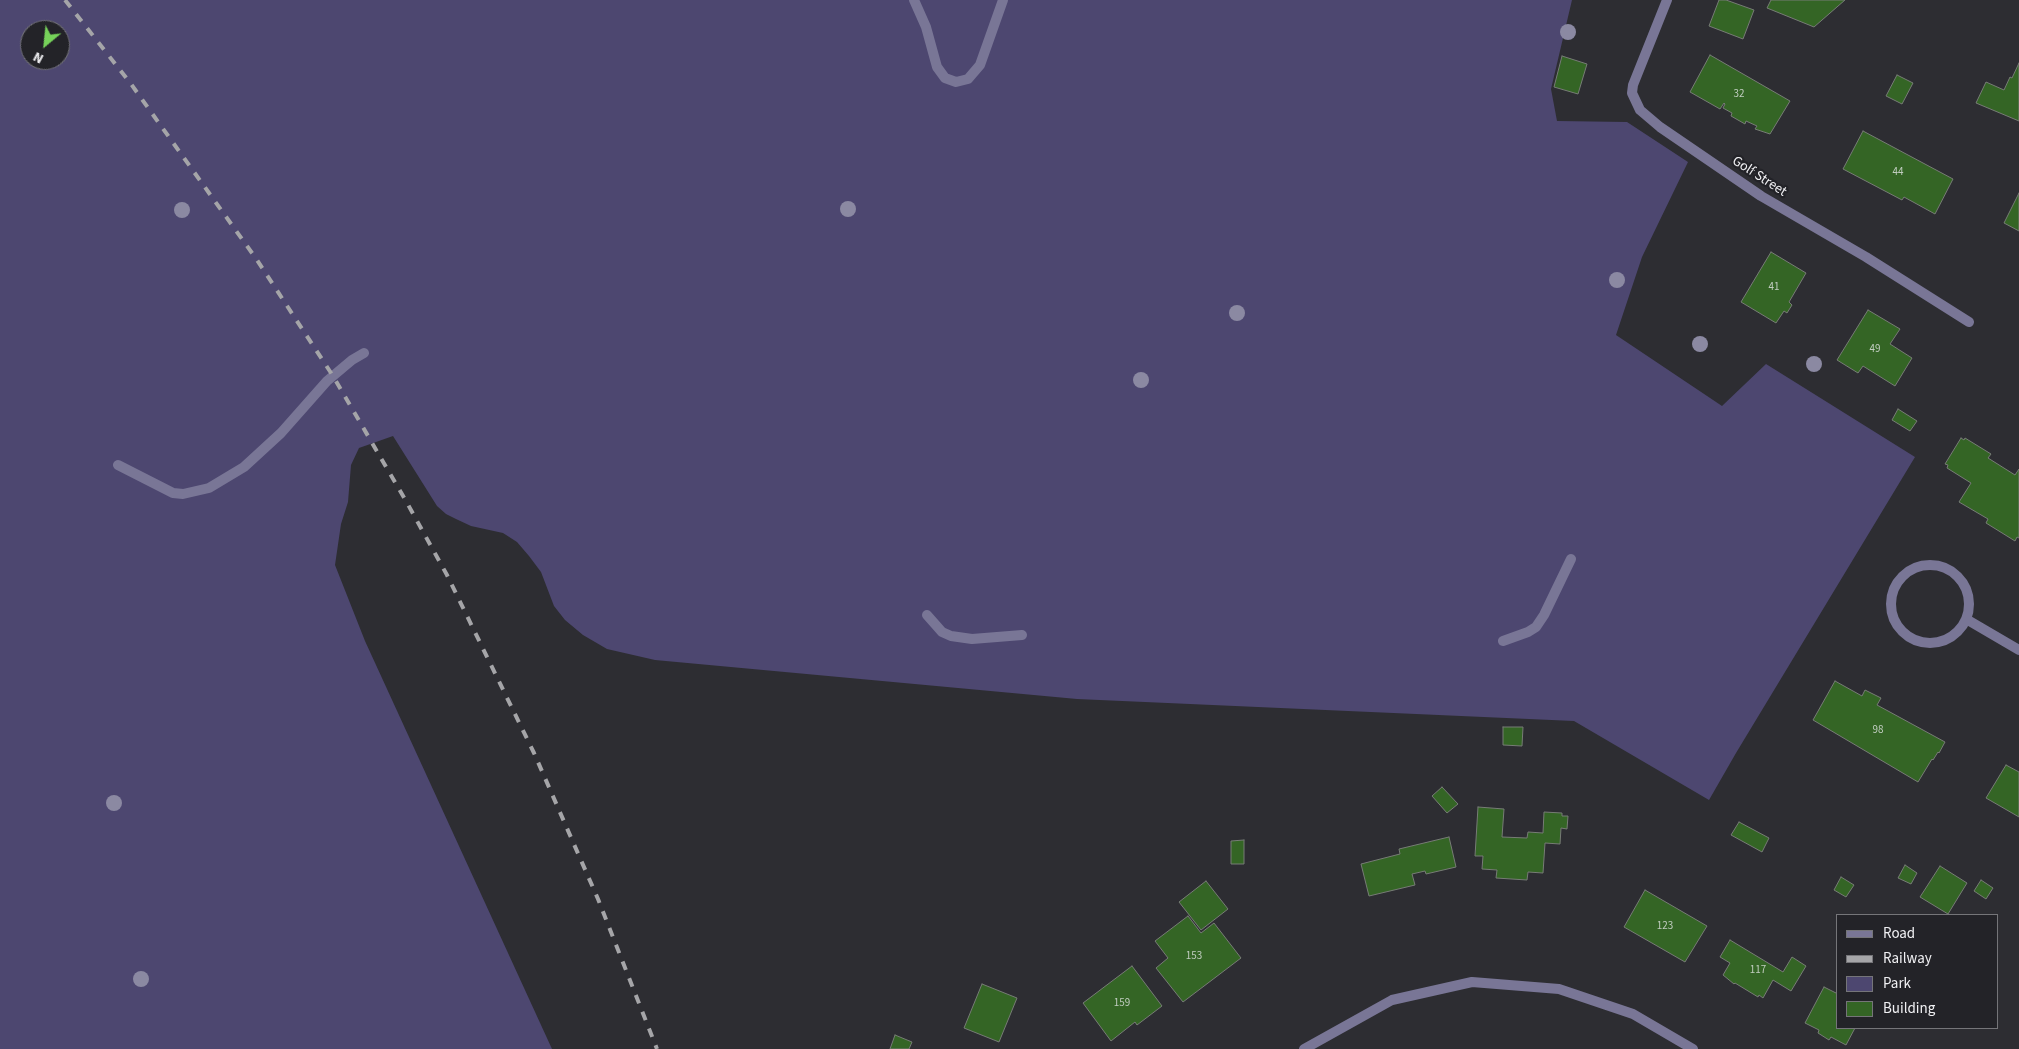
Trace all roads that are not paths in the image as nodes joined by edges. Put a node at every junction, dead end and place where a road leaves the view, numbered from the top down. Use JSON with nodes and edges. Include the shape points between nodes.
{"nodes":[{"id":1,"x":914,"y":0,"type":"edge"},
{"id":2,"x":1003,"y":0,"type":"edge"},
{"id":3,"x":1667,"y":0,"type":"edge"},
{"id":4,"x":1969,"y":322,"type":"dead end"},
{"id":5,"x":364,"y":353,"type":"dead end"},
{"id":6,"x":118,"y":465,"type":"dead end"},
{"id":7,"x":1571,"y":559,"type":"dead end"},
{"id":8,"x":927,"y":615,"type":"dead end"},
{"id":9,"x":1966,"y":619,"type":"junction"},
{"id":10,"x":1022,"y":635,"type":"dead end"},
{"id":11,"x":1503,"y":641,"type":"dead end"},
{"id":12,"x":2019,"y":650,"type":"edge"},
{"id":13,"x":1304,"y":1049,"type":"edge"},
{"id":14,"x":1693,"y":1049,"type":"edge"}],
"edges":[{"from":1,"to":2,"type":"street","via":[[937,67],[945,78],[956,82],[968,79],[980,65]]},
{"from":3,"to":4,"type":"street","name":"Golf Street","via":[[1633,84],[1632,93],[1640,110],[1761,196],[1866,256]]},
{"from":5,"to":6,"type":"street","via":[[327,381],[250,462],[209,488],[173,493]]},
{"from":7,"to":11,"type":"street","via":[[1536,627]]},
{"from":8,"to":10,"type":"street","via":[[942,632],[958,638]]},
{"from":9,"to":9,"type":"street","via":[[1969,605],[1963,584],[1954,573],[1938,566],[1916,568],[1901,578],[1893,589],[1893,618],[1909,637],[1922,642],[1941,642],[1960,629]]},
{"from":9,"to":12,"type":"street"},
{"from":13,"to":14,"type":"street","via":[[1392,1000],[1472,982],[1559,989],[1633,1014]]}]}
